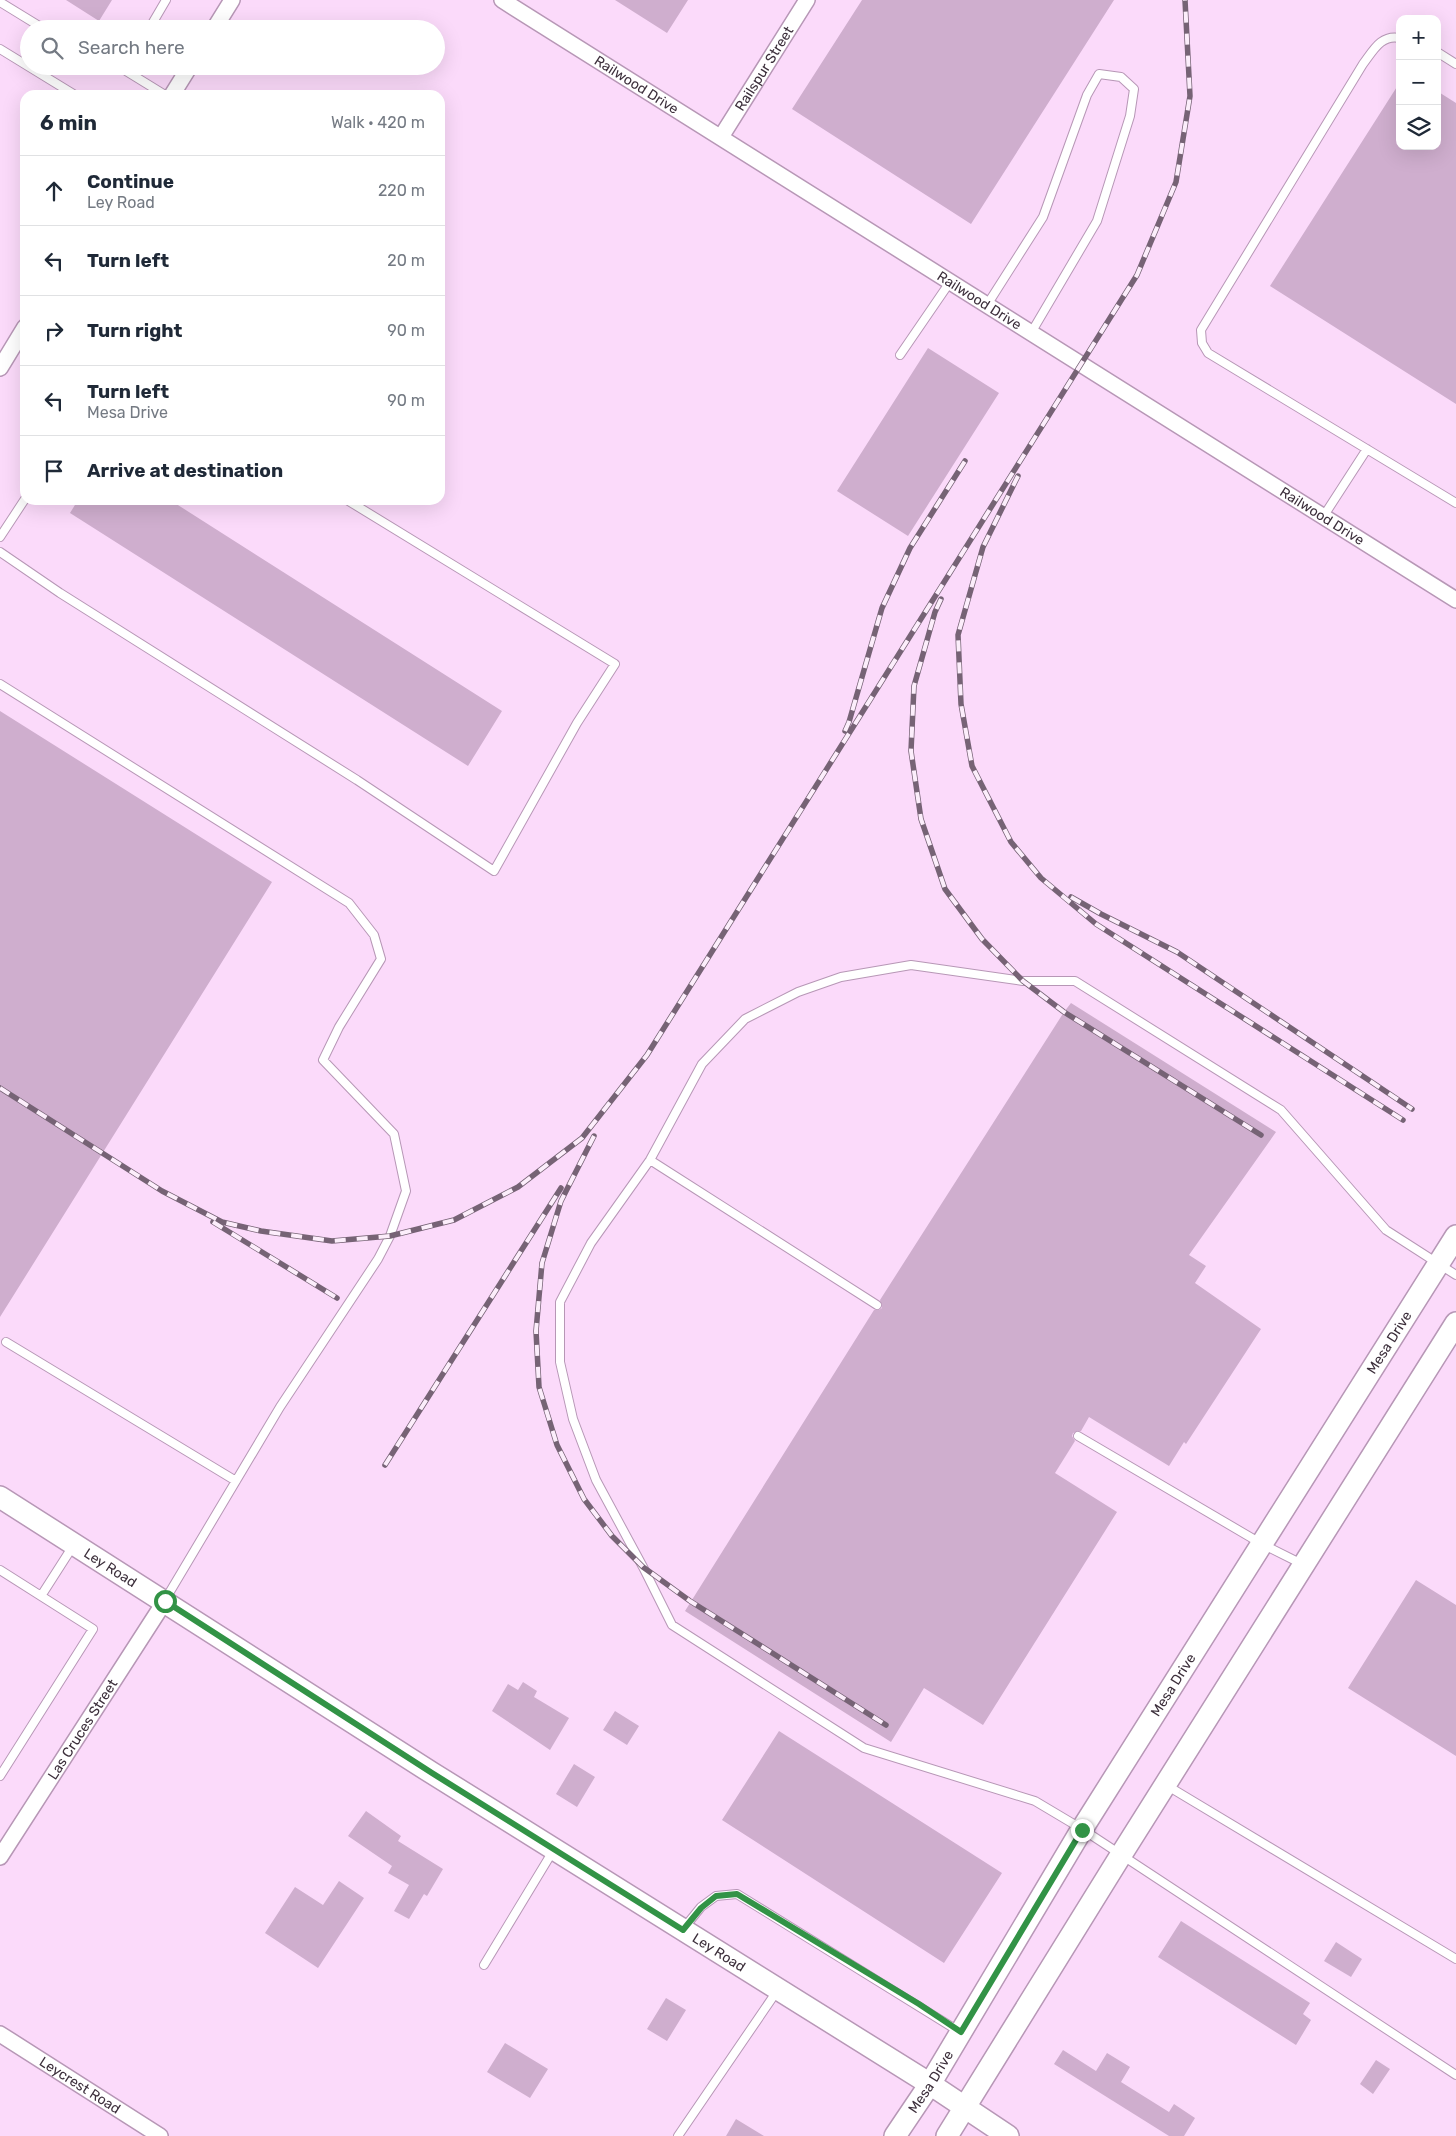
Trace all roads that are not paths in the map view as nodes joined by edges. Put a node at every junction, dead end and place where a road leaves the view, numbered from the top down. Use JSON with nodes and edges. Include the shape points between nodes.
{"nodes":[{"id":1,"x":166,"y":0,"type":"edge"},
{"id":2,"x":232,"y":0,"type":"edge"},
{"id":3,"x":502,"y":0,"type":"edge"},
{"id":4,"x":807,"y":0,"type":"edge"},
{"id":5,"x":0,"y":2,"type":"edge"},
{"id":6,"x":29,"y":20,"type":"edge"},
{"id":7,"x":154,"y":20,"type":"edge"},
{"id":8,"x":220,"y":20,"type":"edge"},
{"id":9,"x":1396,"y":37,"type":"edge"},
{"id":10,"x":0,"y":49,"type":"edge"},
{"id":11,"x":1441,"y":55,"type":"edge"},
{"id":12,"x":20,"y":61,"type":"edge"},
{"id":13,"x":1456,"y":64,"type":"edge"},
{"id":14,"x":43,"y":75,"type":"edge"},
{"id":15,"x":135,"y":75,"type":"edge"},
{"id":16,"x":184,"y":75,"type":"edge"},
{"id":17,"x":68,"y":90,"type":"edge"},
{"id":18,"x":157,"y":90,"type":"edge"},
{"id":19,"x":175,"y":90,"type":"edge"},
{"id":20,"x":721,"y":137,"type":"junction"},
{"id":21,"x":950,"y":282,"type":"junction"},
{"id":22,"x":987,"y":305,"type":"junction"},
{"id":23,"x":1031,"y":333,"type":"junction"},
{"id":24,"x":20,"y":335,"type":"edge"},
{"id":25,"x":900,"y":355,"type":"dead end"},
{"id":26,"x":0,"y":368,"type":"edge"},
{"id":27,"x":1367,"y":449,"type":"junction"},
{"id":28,"x":1456,"y":503,"type":"edge"},
{"id":29,"x":21,"y":505,"type":"edge"},
{"id":30,"x":356,"y":505,"type":"edge"},
{"id":31,"x":1323,"y":516,"type":"junction"},
{"id":32,"x":0,"y":538,"type":"edge"},
{"id":33,"x":0,"y":552,"type":"edge"},
{"id":34,"x":1456,"y":600,"type":"edge"},
{"id":35,"x":0,"y":684,"type":"edge"},
{"id":36,"x":650,"y":1160,"type":"junction"},
{"id":37,"x":1456,"y":1236,"type":"edge"},
{"id":38,"x":1447,"y":1270,"type":"edge"},
{"id":39,"x":877,"y":1305,"type":"dead end"},
{"id":40,"x":1456,"y":1323,"type":"edge"},
{"id":41,"x":6,"y":1342,"type":"dead end"},
{"id":42,"x":1078,"y":1436,"type":"dead end"},
{"id":43,"x":236,"y":1481,"type":"junction"},
{"id":44,"x":0,"y":1497,"type":"edge"},
{"id":45,"x":74,"y":1543,"type":"junction"},
{"id":46,"x":1262,"y":1544,"type":"junction"},
{"id":47,"x":1304,"y":1566,"type":"junction"},
{"id":48,"x":0,"y":1570,"type":"edge"},
{"id":49,"x":42,"y":1596,"type":"junction"},
{"id":50,"x":165,"y":1601,"type":"junction"},
{"id":51,"x":0,"y":1776,"type":"edge"},
{"id":52,"x":1166,"y":1785,"type":"junction"},
{"id":53,"x":1082,"y":1830,"type":"junction"},
{"id":54,"x":554,"y":1849,"type":"junction"},
{"id":55,"x":1121,"y":1855,"type":"junction"},
{"id":56,"x":0,"y":1857,"type":"edge"},
{"id":57,"x":683,"y":1930,"type":"junction"},
{"id":58,"x":1456,"y":1959,"type":"edge"},
{"id":59,"x":484,"y":1965,"type":"dead end"},
{"id":60,"x":778,"y":1989,"type":"junction"},
{"id":61,"x":961,"y":2032,"type":"junction"},
{"id":62,"x":0,"y":2034,"type":"edge"},
{"id":63,"x":1456,"y":2075,"type":"edge"},
{"id":64,"x":930,"y":2084,"type":"junction"},
{"id":65,"x":965,"y":2108,"type":"junction"},
{"id":66,"x":160,"y":2136,"type":"edge"},
{"id":67,"x":678,"y":2136,"type":"edge"},
{"id":68,"x":895,"y":2136,"type":"edge"},
{"id":69,"x":947,"y":2136,"type":"edge"},
{"id":70,"x":1008,"y":2136,"type":"edge"}],
"edges":[{"from":1,"to":7,"type":"lane"},
{"from":2,"to":8,"type":"street"},
{"from":3,"to":20,"type":"street","name":"Railwood Drive"},
{"from":4,"to":20,"type":"street","name":"Railspur Street"},
{"from":5,"to":6,"type":"lane"},
{"from":9,"to":27,"type":"lane","via":[[1380,41],[1363,64],[1201,330],[1202,343],[1208,353]]},
{"from":10,"to":12,"type":"lane"},
{"from":11,"to":13,"type":"lane"},
{"from":14,"to":17,"type":"lane"},
{"from":15,"to":18,"type":"lane"},
{"from":16,"to":19,"type":"street"},
{"from":20,"to":21,"type":"street","name":"Railwood Drive"},
{"from":21,"to":22,"type":"street","name":"Railwood Drive"},
{"from":21,"to":25,"type":"lane"},
{"from":22,"to":23,"type":"street","name":"Railwood Drive"},
{"from":22,"to":23,"type":"lane","via":[[1043,217],[1087,96],[1099,74],[1121,78],[1134,89],[1130,116],[1097,222]]},
{"from":23,"to":31,"type":"street","name":"Railwood Drive"},
{"from":24,"to":26,"type":"street"},
{"from":27,"to":28,"type":"lane"},
{"from":27,"to":31,"type":"lane"},
{"from":29,"to":32,"type":"lane"},
{"from":30,"to":33,"type":"lane","via":[[615,664],[577,723],[494,871]]},
{"from":31,"to":34,"type":"street","name":"Railwood Drive"},
{"from":35,"to":43,"type":"lane","via":[[349,903],[374,935],[381,959],[339,1027],[323,1060],[394,1134],[406,1191],[378,1260],[280,1407]]},
{"from":36,"to":38,"type":"lane","via":[[702,1064],[745,1019],[798,992],[841,977],[911,965],[1023,982],[1075,981],[1282,1110],[1386,1230]]},
{"from":36,"to":39,"type":"lane"},
{"from":36,"to":53,"type":"lane","via":[[591,1243],[560,1302],[560,1362],[573,1419],[596,1480],[672,1625],[864,1748],[1035,1801]]},
{"from":37,"to":38,"type":"main road","name":"Mesa Drive"},
{"from":38,"to":46,"type":"main road","name":"Mesa Drive"},
{"from":40,"to":47,"type":"main road"},
{"from":41,"to":43,"type":"lane"},
{"from":42,"to":46,"type":"lane"},
{"from":43,"to":50,"type":"lane"},
{"from":44,"to":45,"type":"main road","name":"Ley Road"},
{"from":45,"to":49,"type":"lane"},
{"from":45,"to":50,"type":"main road","name":"Ley Road"},
{"from":46,"to":47,"type":"lane"},
{"from":46,"to":53,"type":"main road","name":"Mesa Drive"},
{"from":47,"to":52,"type":"main road"},
{"from":48,"to":49,"type":"lane"},
{"from":49,"to":51,"type":"lane","via":[[93,1629]]},
{"from":50,"to":54,"type":"main road","name":"Ley Road"},
{"from":50,"to":56,"type":"street","name":"Las Cruces Street"},
{"from":52,"to":55,"type":"main road"},
{"from":52,"to":58,"type":"lane"},
{"from":53,"to":55,"type":"lane"},
{"from":53,"to":61,"type":"main road","name":"Mesa Drive"},
{"from":54,"to":57,"type":"main road","name":"Ley Road"},
{"from":54,"to":59,"type":"lane"},
{"from":55,"to":63,"type":"lane"},
{"from":55,"to":65,"type":"main road"},
{"from":57,"to":60,"type":"main road","name":"Ley Road"},
{"from":57,"to":61,"type":"lane","via":[[716,1896],[737,1894]]},
{"from":60,"to":64,"type":"main road","name":"Ley Road"},
{"from":60,"to":67,"type":"lane"},
{"from":61,"to":64,"type":"main road","name":"Mesa Drive"},
{"from":62,"to":66,"type":"street","name":"Leycrest Road"},
{"from":64,"to":65,"type":"main road","name":"Ley Road"},
{"from":64,"to":68,"type":"main road","name":"Mesa Drive"},
{"from":65,"to":69,"type":"main road"},
{"from":65,"to":70,"type":"main road","name":"Ley Road"}]}
